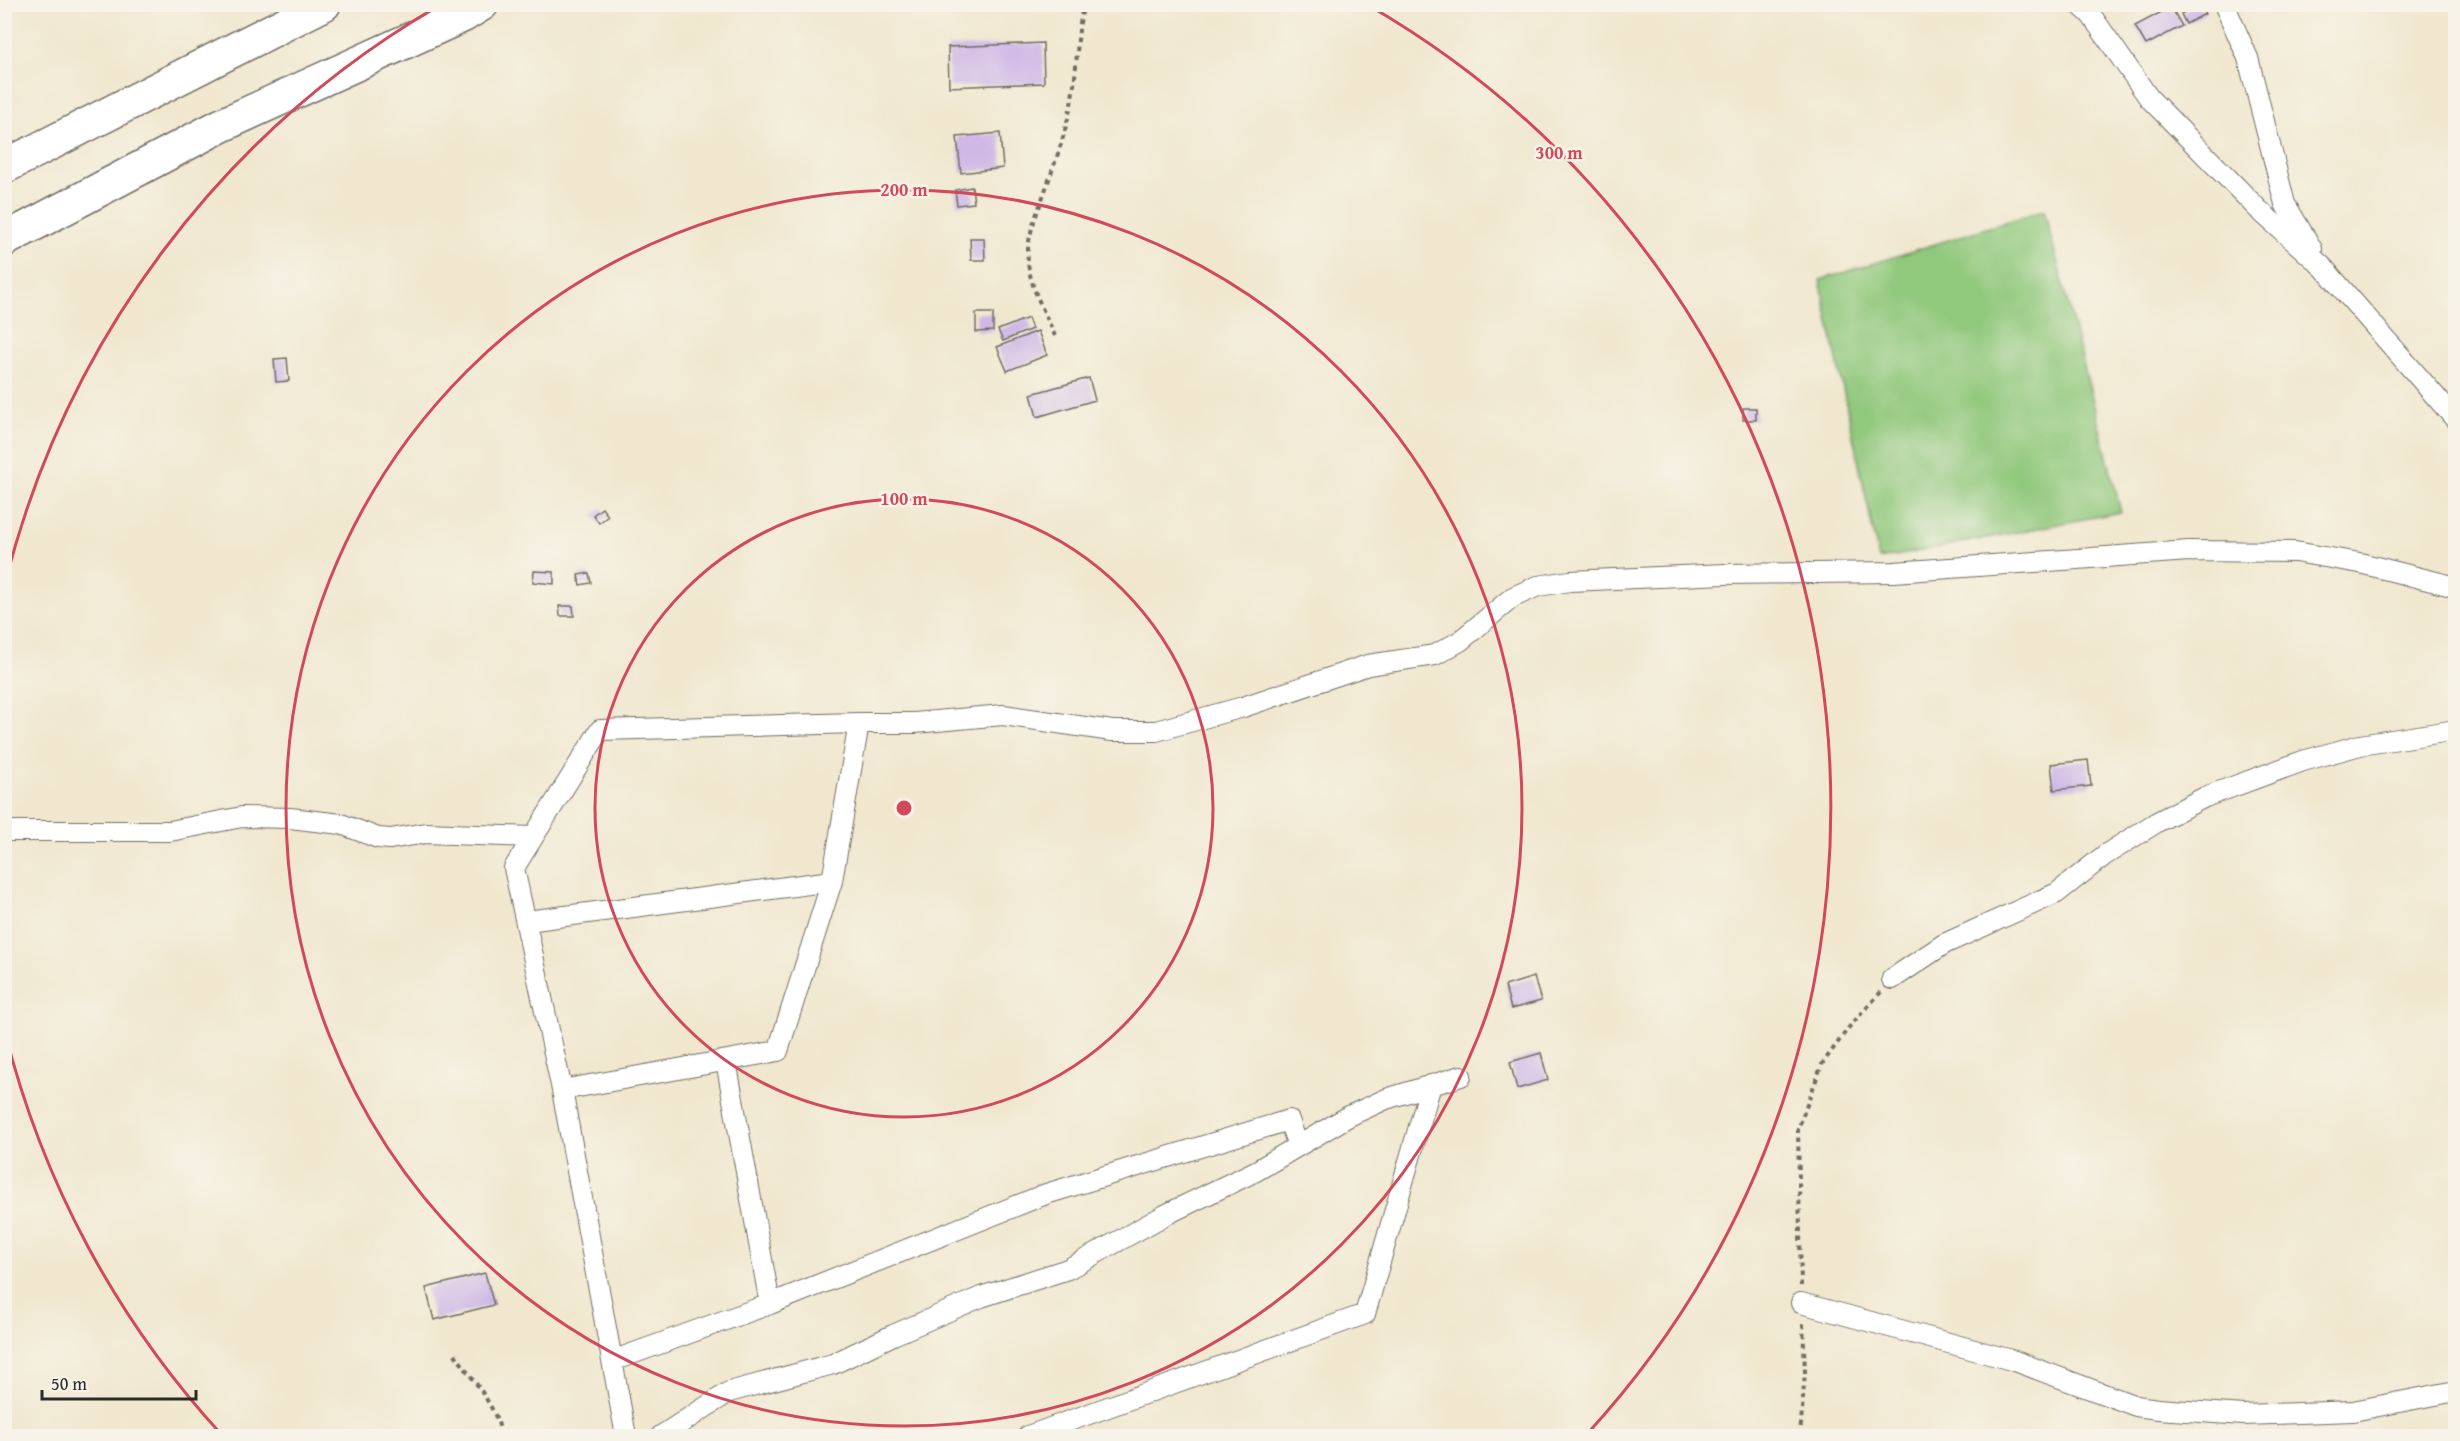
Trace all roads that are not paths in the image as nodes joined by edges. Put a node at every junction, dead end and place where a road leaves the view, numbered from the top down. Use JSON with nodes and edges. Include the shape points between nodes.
{"nodes":[{"id":1,"x":324,"y":4,"type":"edge"},
{"id":2,"x":482,"y":4,"type":"edge"},
{"id":3,"x":2079,"y":4,"type":"edge"},
{"id":4,"x":2224,"y":4,"type":"edge"},
{"id":5,"x":4,"y":167,"type":"edge"},
{"id":6,"x":4,"y":240,"type":"edge"},
{"id":7,"x":2323,"y":267,"type":"junction"},
{"id":8,"x":2456,"y":420,"type":"edge"},
{"id":9,"x":2456,"y":587,"type":"edge"},
{"id":10,"x":859,"y":723,"type":"junction"},
{"id":11,"x":2456,"y":730,"type":"edge"},
{"id":12,"x":4,"y":831,"type":"edge"},
{"id":13,"x":532,"y":837,"type":"junction"},
{"id":14,"x":832,"y":881,"type":"junction"},
{"id":15,"x":527,"y":921,"type":"junction"},
{"id":16,"x":1892,"y":978,"type":"road end"},
{"id":17,"x":726,"y":1061,"type":"junction"},
{"id":18,"x":1461,"y":1076,"type":"dead end"},
{"id":19,"x":1431,"y":1085,"type":"junction"},
{"id":20,"x":562,"y":1090,"type":"junction"},
{"id":21,"x":1298,"y":1146,"type":"junction"},
{"id":22,"x":1802,"y":1303,"type":"road end"},
{"id":23,"x":770,"y":1304,"type":"junction"},
{"id":24,"x":612,"y":1361,"type":"junction"},
{"id":25,"x":2456,"y":1391,"type":"edge"},
{"id":26,"x":626,"y":1437,"type":"edge"},
{"id":27,"x":661,"y":1437,"type":"edge"},
{"id":28,"x":1028,"y":1437,"type":"edge"}],
"edges":[{"from":1,"to":5,"type":"highway"},
{"from":2,"to":6,"type":"highway","via":[[220,126]]},
{"from":3,"to":7,"type":"street","via":[[2091,15],[2149,98],[2259,210]]},
{"from":4,"to":7,"type":"street","via":[[2248,58],[2285,204]]},
{"from":7,"to":8,"type":"street"},
{"from":9,"to":10,"type":"street","via":[[2360,563],[2295,552],[2200,551],[1894,572],[1570,581],[1538,586],[1513,597],[1460,641],[1434,655],[1368,665],[1244,707],[1156,731],[1112,731],[1003,715],[914,723]]},
{"from":10,"to":13,"type":"street","via":[[600,730]]},
{"from":10,"to":14,"type":"street"},
{"from":11,"to":16,"type":"street","via":[[2360,745],[2205,797],[2104,855],[2057,893],[1944,944]]},
{"from":12,"to":13,"type":"street","via":[[170,831],[242,818],[341,824],[390,839],[426,833]]},
{"from":13,"to":15,"type":"street","via":[[514,868]]},
{"from":14,"to":15,"type":"street"},
{"from":14,"to":17,"type":"street","via":[[778,1051]]},
{"from":15,"to":20,"type":"street"},
{"from":17,"to":20,"type":"street"},
{"from":17,"to":23,"type":"street"},
{"from":18,"to":19,"type":"street"},
{"from":19,"to":21,"type":"street","via":[[1386,1099]]},
{"from":19,"to":28,"type":"street","via":[[1365,1314]]},
{"from":20,"to":24,"type":"street"},
{"from":21,"to":23,"type":"street","via":[[1289,1120],[1238,1134],[1046,1194]]},
{"from":21,"to":27,"type":"street","via":[[1068,1269],[981,1297],[833,1364],[729,1392]]},
{"from":22,"to":25,"type":"street","via":[[2015,1361],[2147,1408],[2244,1415],[2353,1411]]},
{"from":23,"to":24,"type":"street"},
{"from":24,"to":26,"type":"street"}]}
